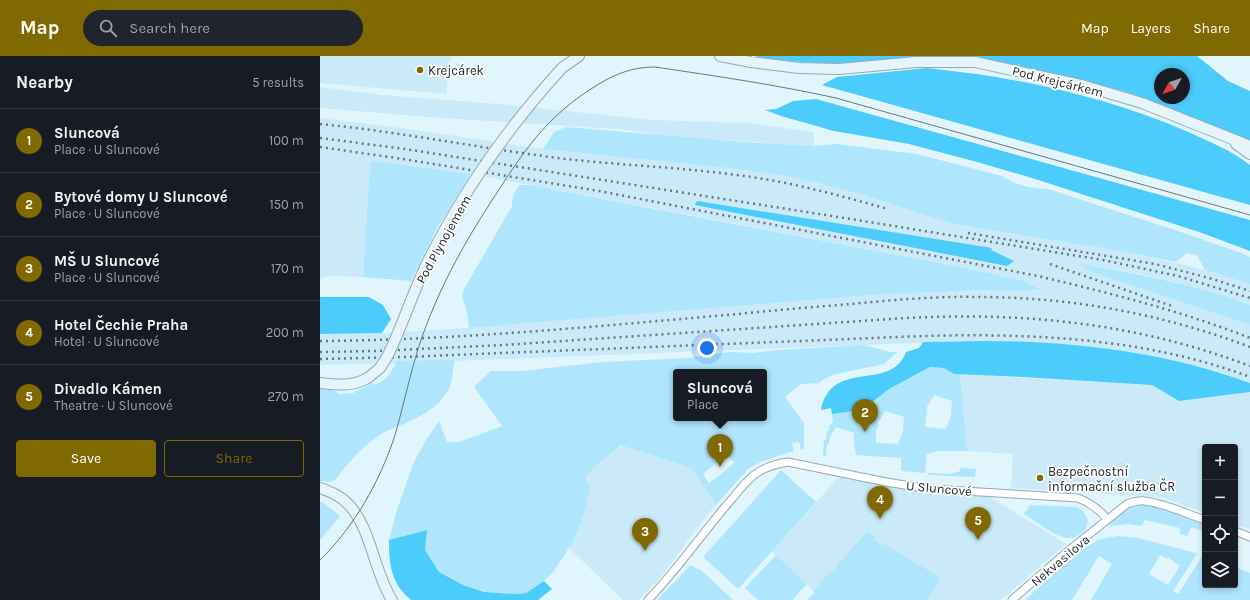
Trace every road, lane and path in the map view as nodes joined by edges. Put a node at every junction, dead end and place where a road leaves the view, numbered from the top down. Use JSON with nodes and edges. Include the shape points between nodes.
{"nodes":[{"id":1,"x":567,"y":56,"type":"edge"},
{"id":2,"x":573,"y":56,"type":"edge"},
{"id":3,"x":578,"y":56,"type":"edge"},
{"id":4,"x":720,"y":56,"type":"edge"},
{"id":5,"x":562,"y":68,"type":"junction"},
{"id":6,"x":1222,"y":135,"type":"junction"},
{"id":7,"x":1250,"y":146,"type":"edge"},
{"id":8,"x":1250,"y":154,"type":"edge"},
{"id":9,"x":320,"y":383,"type":"edge"},
{"id":10,"x":320,"y":488,"type":"edge"},
{"id":11,"x":1107,"y":519,"type":"junction"},
{"id":12,"x":1202,"y":519,"type":"edge"},
{"id":13,"x":1238,"y":532,"type":"edge"},
{"id":14,"x":1250,"y":537,"type":"edge"},
{"id":15,"x":392,"y":600,"type":"edge"},
{"id":16,"x":648,"y":600,"type":"edge"},
{"id":17,"x":1012,"y":600,"type":"edge"}],
"edges":[{"from":1,"to":5,"type":"main road"},
{"from":2,"to":5,"type":"main road"},
{"from":3,"to":5,"type":"main road"},
{"from":4,"to":6,"type":"main road","name":"Pod Krejcárkem","via":[[799,68],[831,69],[916,62],[974,62],[1085,86],[1142,103]]},
{"from":5,"to":9,"type":"main road","name":"Pod Plynojemem","bridge":true,"via":[[516,122],[456,212],[426,265],[380,368],[360,382],[346,385]]},
{"from":6,"to":7,"type":"main road","name":"Pod Krejcárkem"},
{"from":6,"to":8,"type":"main road","name":"Pod Krejcárkem"},
{"from":10,"to":15,"type":"main road","via":[[342,498],[358,517]]},
{"from":11,"to":12,"type":"street","via":[[1127,504],[1136,501],[1163,505]]},
{"from":11,"to":16,"type":"street","name":"U Sluncové","via":[[1088,502],[1078,498],[930,489],[788,462],[774,465],[753,476]]},
{"from":11,"to":17,"type":"street","name":"Nekvasilova"},
{"from":13,"to":14,"type":"street"}]}
